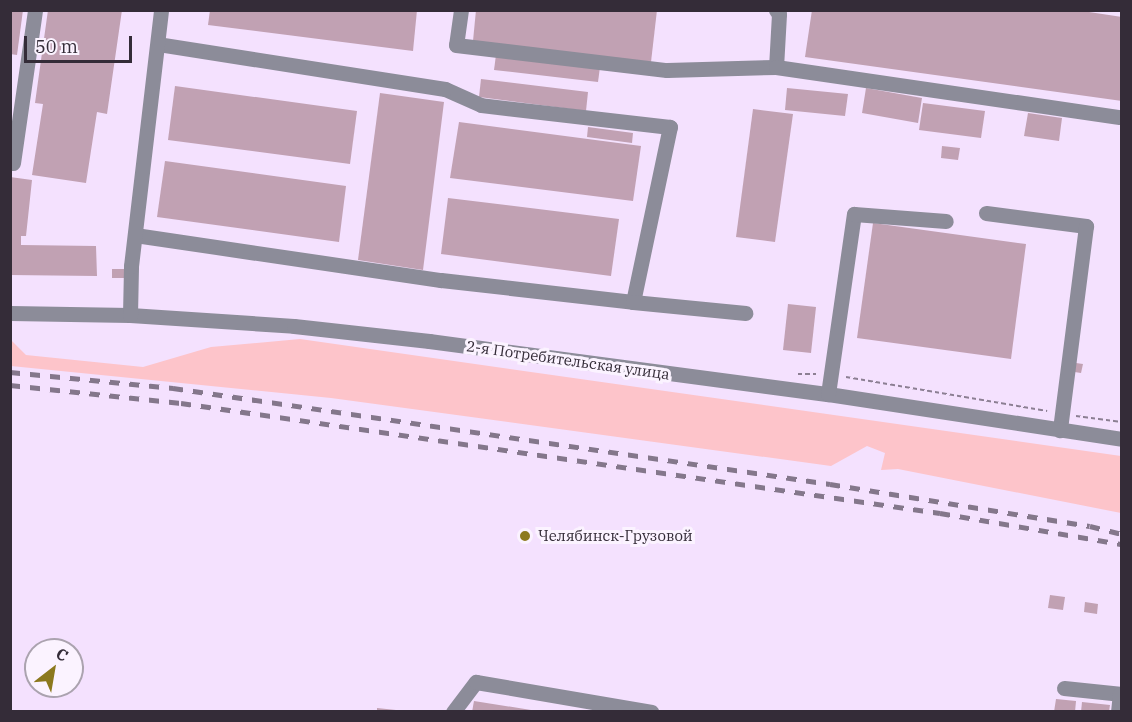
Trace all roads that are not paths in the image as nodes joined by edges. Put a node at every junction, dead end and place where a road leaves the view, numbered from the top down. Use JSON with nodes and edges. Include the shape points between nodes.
{"nodes":[{"id":1,"x":34,"y":10,"type":"edge"},
{"id":2,"x":161,"y":10,"type":"edge"},
{"id":3,"x":460,"y":10,"type":"edge"},
{"id":4,"x":776,"y":10,"type":"edge"},
{"id":5,"x":159,"y":44,"type":"junction"},
{"id":6,"x":776,"y":67,"type":"junction"},
{"id":7,"x":1119,"y":117,"type":"dead end"},
{"id":8,"x":13,"y":163,"type":"dead end"},
{"id":9,"x":986,"y":213,"type":"dead end"},
{"id":10,"x":946,"y":221,"type":"dead end"},
{"id":11,"x":135,"y":236,"type":"junction"},
{"id":12,"x":633,"y":302,"type":"junction"},
{"id":13,"x":10,"y":313,"type":"edge"},
{"id":14,"x":745,"y":313,"type":"dead end"},
{"id":15,"x":130,"y":315,"type":"junction"},
{"id":16,"x":828,"y":394,"type":"junction"},
{"id":17,"x":1060,"y":430,"type":"junction"},
{"id":18,"x":1122,"y":440,"type":"edge"},
{"id":19,"x":1064,"y":688,"type":"dead end"},
{"id":20,"x":1121,"y":694,"type":"edge"},
{"id":21,"x":453,"y":711,"type":"edge"},
{"id":22,"x":651,"y":711,"type":"edge"},
{"id":23,"x":1118,"y":711,"type":"edge"}],
"edges":[{"from":1,"to":8,"type":"street"},
{"from":2,"to":5,"type":"street"},
{"from":3,"to":6,"type":"street","via":[[456,45],[667,70]]},
{"from":4,"to":6,"type":"street"},
{"from":5,"to":11,"type":"street"},
{"from":5,"to":12,"type":"street","via":[[445,89],[480,105],[670,127]]},
{"from":6,"to":7,"type":"street"},
{"from":9,"to":17,"type":"street","via":[[1086,226]]},
{"from":10,"to":16,"type":"street","via":[[854,214]]},
{"from":11,"to":12,"type":"street","via":[[441,280]]},
{"from":11,"to":15,"type":"street"},
{"from":12,"to":14,"type":"street"},
{"from":13,"to":15,"type":"street","name":"2-я Потребительская улица"},
{"from":15,"to":16,"type":"street","name":"2-я Потребительская улица","via":[[294,326],[418,340]]},
{"from":16,"to":17,"type":"street","name":"2-я Потребительская улица"},
{"from":17,"to":18,"type":"street","name":"2-я Потребительская улица"},
{"from":19,"to":20,"type":"street"},
{"from":20,"to":23,"type":"street"},
{"from":21,"to":22,"type":"street","via":[[476,681]]}]}
